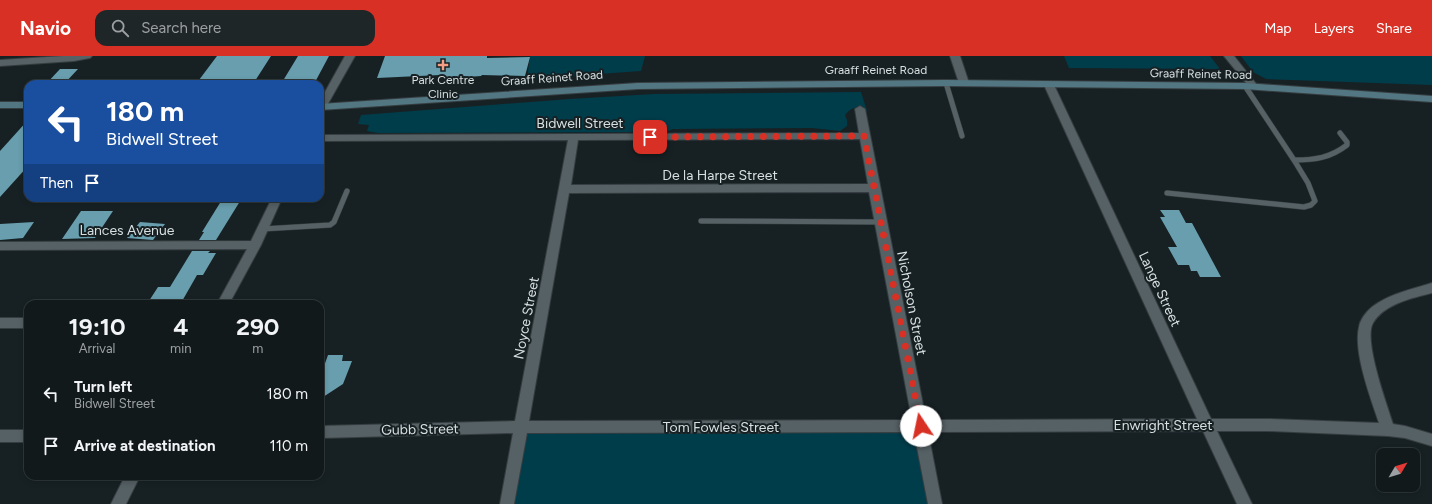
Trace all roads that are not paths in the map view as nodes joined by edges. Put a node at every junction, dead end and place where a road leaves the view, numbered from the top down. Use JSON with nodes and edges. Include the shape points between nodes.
{"nodes":[{"id":1,"x":87,"y":56,"type":"edge"},
{"id":2,"x":350,"y":56,"type":"edge"},
{"id":3,"x":955,"y":56,"type":"edge"},
{"id":4,"x":1229,"y":56,"type":"edge"},
{"id":5,"x":0,"y":63,"type":"edge"},
{"id":6,"x":946,"y":83,"type":"junction"},
{"id":7,"x":964,"y":83,"type":"junction"},
{"id":8,"x":1050,"y":86,"type":"junction"},
{"id":9,"x":1249,"y":87,"type":"junction"},
{"id":10,"x":1432,"y":99,"type":"edge"},
{"id":11,"x":324,"y":101,"type":"edge"},
{"id":12,"x":0,"y":105,"type":"edge"},
{"id":13,"x":24,"y":105,"type":"edge"},
{"id":14,"x":324,"y":108,"type":"edge"},
{"id":15,"x":860,"y":109,"type":"dead end"},
{"id":16,"x":1340,"y":133,"type":"dead end"},
{"id":17,"x":864,"y":136,"type":"junction"},
{"id":18,"x":962,"y":136,"type":"dead end"},
{"id":19,"x":574,"y":137,"type":"junction"},
{"id":20,"x":324,"y":138,"type":"edge"},
{"id":21,"x":1294,"y":160,"type":"junction"},
{"id":22,"x":874,"y":188,"type":"junction"},
{"id":23,"x":565,"y":189,"type":"junction"},
{"id":24,"x":348,"y":190,"type":"dead end"},
{"id":25,"x":1167,"y":193,"type":"dead end"},
{"id":26,"x":275,"y":202,"type":"edge"},
{"id":27,"x":702,"y":221,"type":"dead end"},
{"id":28,"x":881,"y":222,"type":"junction"},
{"id":29,"x":262,"y":229,"type":"junction"},
{"id":30,"x":255,"y":245,"type":"junction"},
{"id":31,"x":0,"y":246,"type":"edge"},
{"id":32,"x":1432,"y":288,"type":"edge"},
{"id":33,"x":225,"y":300,"type":"edge"},
{"id":34,"x":0,"y":323,"type":"edge"},
{"id":35,"x":24,"y":323,"type":"edge"},
{"id":36,"x":921,"y":426,"type":"junction"},
{"id":37,"x":1208,"y":426,"type":"junction"},
{"id":38,"x":520,"y":427,"type":"junction"},
{"id":39,"x":1388,"y":430,"type":"junction"},
{"id":40,"x":324,"y":432,"type":"edge"},
{"id":41,"x":0,"y":436,"type":"edge"},
{"id":42,"x":24,"y":436,"type":"edge"},
{"id":43,"x":1432,"y":440,"type":"edge"},
{"id":44,"x":131,"y":480,"type":"edge"},
{"id":45,"x":118,"y":504,"type":"edge"},
{"id":46,"x":507,"y":504,"type":"edge"},
{"id":47,"x":935,"y":504,"type":"edge"},
{"id":48,"x":1245,"y":504,"type":"edge"}],
"edges":[{"from":1,"to":5,"type":"street"},
{"from":2,"to":11,"type":"street"},
{"from":3,"to":7,"type":"street"},
{"from":4,"to":9,"type":"street"},
{"from":6,"to":7,"type":"main road","name":"Graaff Reinet Road"},
{"from":6,"to":14,"type":"main road","name":"Graaff Reinet Road","via":[[638,86]]},
{"from":6,"to":18,"type":"lane"},
{"from":7,"to":8,"type":"main road","name":"Graaff Reinet Road"},
{"from":8,"to":9,"type":"main road","name":"Graaff Reinet Road"},
{"from":8,"to":37,"type":"street","name":"Lange Street"},
{"from":9,"to":10,"type":"main road","name":"Graaff Reinet Road"},
{"from":9,"to":21,"type":"lane"},
{"from":12,"to":13,"type":"main road"},
{"from":15,"to":17,"type":"street","name":"Nicholson Street"},
{"from":16,"to":21,"type":"lane","via":[[1347,145],[1333,154],[1317,160]]},
{"from":17,"to":19,"type":"street","name":"Bidwell Street"},
{"from":17,"to":22,"type":"street","name":"Nicholson Street"},
{"from":19,"to":20,"type":"street","name":"Bidwell Street"},
{"from":19,"to":23,"type":"street","name":"Noyce Street"},
{"from":21,"to":25,"type":"lane","via":[[1315,201],[1311,205],[1304,207]]},
{"from":22,"to":23,"type":"street","name":"De la Harpe Street"},
{"from":22,"to":28,"type":"street","name":"Nicholson Street"},
{"from":23,"to":38,"type":"street","name":"Noyce Street"},
{"from":24,"to":29,"type":"lane","via":[[334,222],[330,225]]},
{"from":26,"to":29,"type":"street"},
{"from":27,"to":28,"type":"lane"},
{"from":28,"to":36,"type":"street","name":"Nicholson Street"},
{"from":29,"to":30,"type":"street"},
{"from":30,"to":31,"type":"street","name":"Lances Avenue"},
{"from":30,"to":33,"type":"street"},
{"from":32,"to":39,"type":"street","via":[[1392,302],[1375,312],[1365,326],[1363,341],[1375,392]]},
{"from":34,"to":35,"type":"street"},
{"from":36,"to":37,"type":"street","name":"Enwright Street"},
{"from":36,"to":38,"type":"street","name":"Tom Fowles Street"},
{"from":36,"to":47,"type":"street","name":"Nicholson Street"},
{"from":37,"to":39,"type":"street","name":"Enwright Street","via":[[1269,425]]},
{"from":37,"to":48,"type":"street","name":"Lange Street"},
{"from":38,"to":40,"type":"street","name":"Gubb Street"},
{"from":38,"to":46,"type":"street","name":"Noyce Street"},
{"from":39,"to":43,"type":"street","name":"Enwright Street"},
{"from":41,"to":42,"type":"street"},
{"from":44,"to":45,"type":"street"}]}
